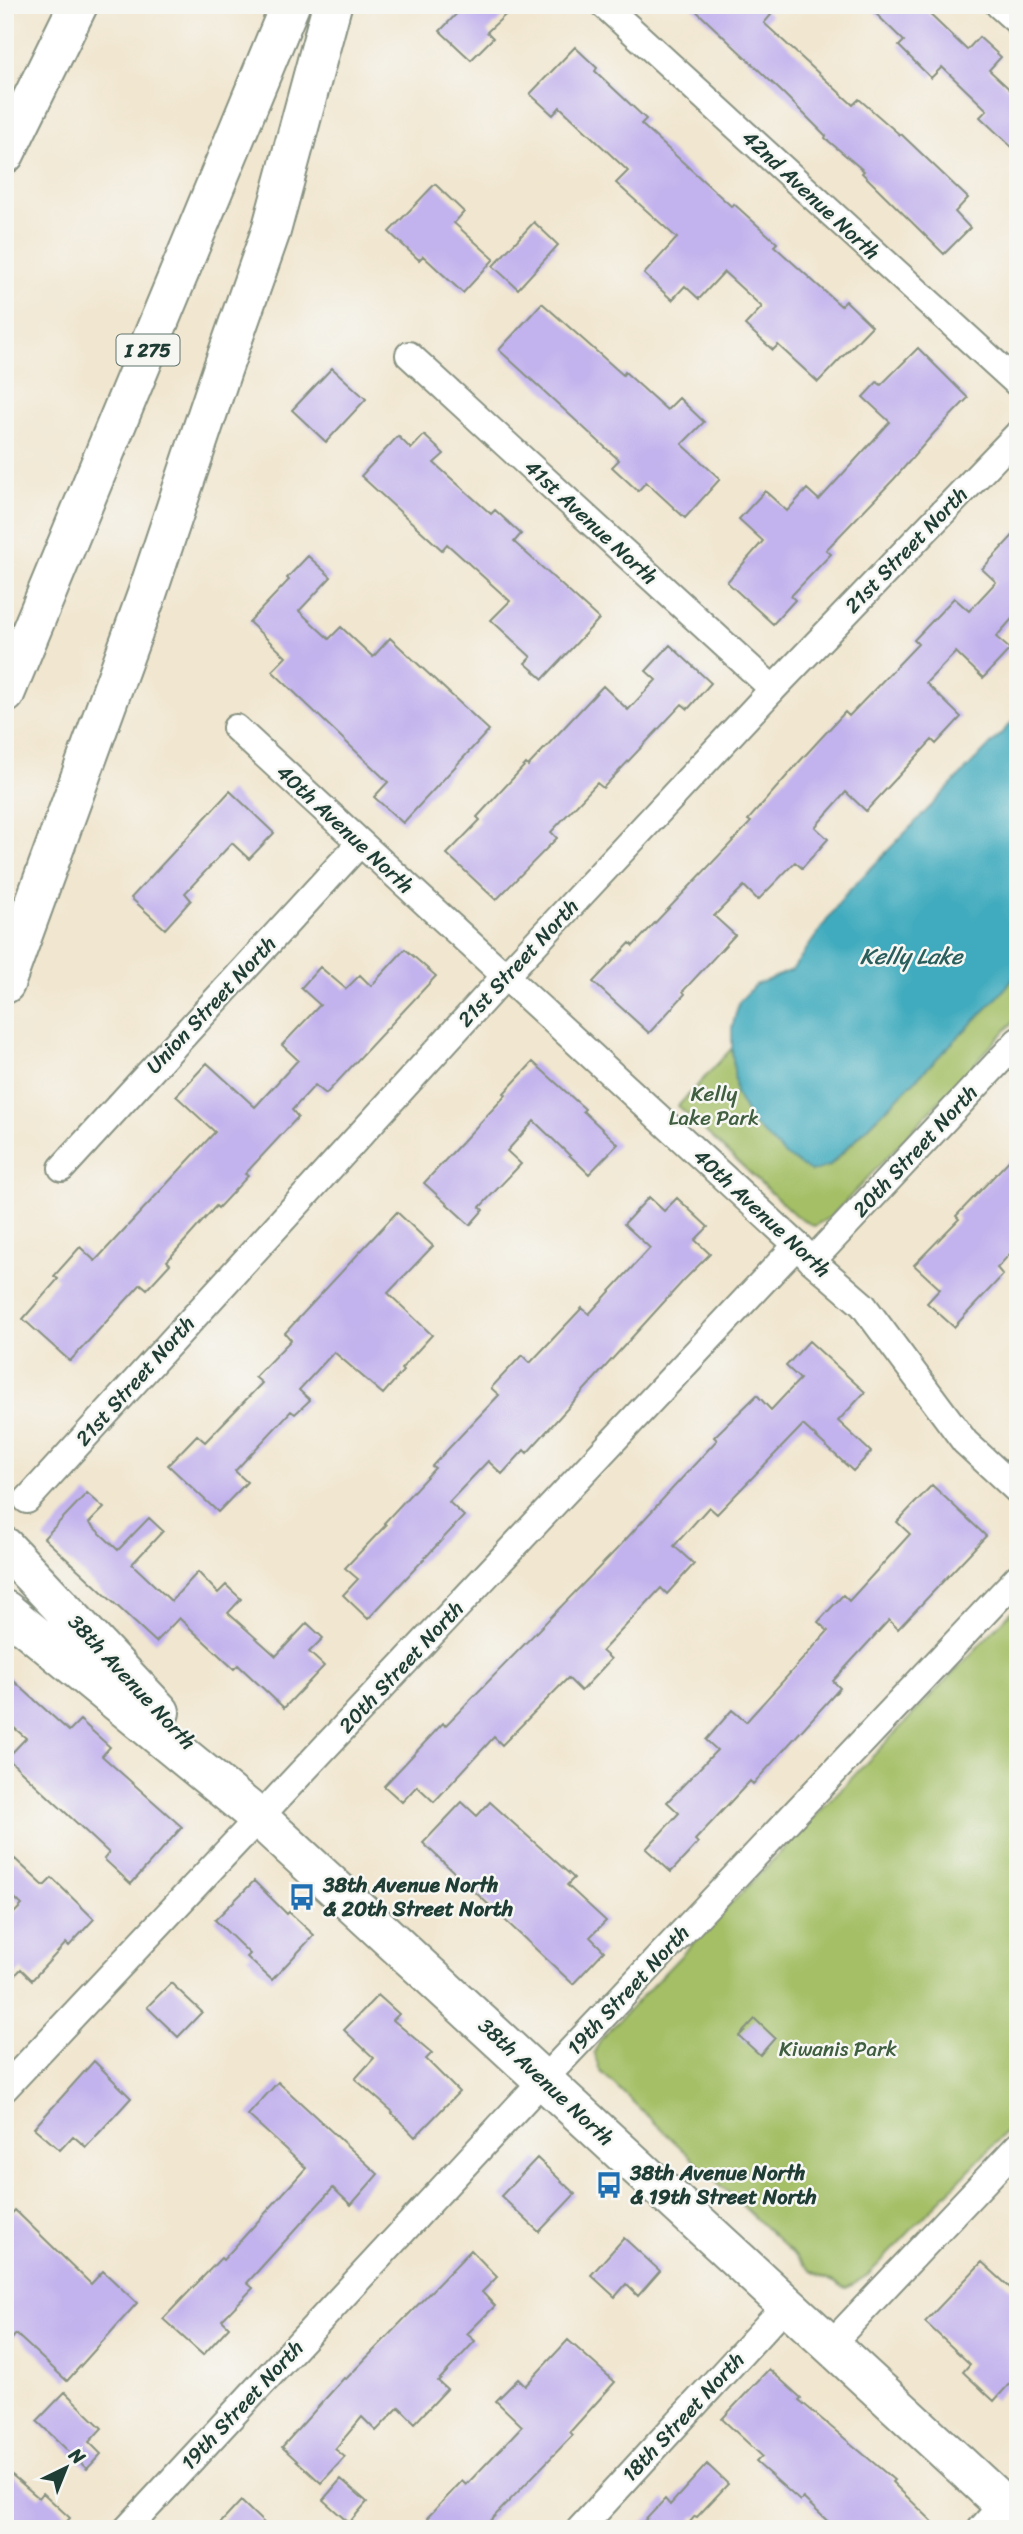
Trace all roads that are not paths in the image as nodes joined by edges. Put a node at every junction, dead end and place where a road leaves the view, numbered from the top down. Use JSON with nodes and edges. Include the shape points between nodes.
{"nodes":[{"id":1,"x":78,"y":5,"type":"edge"},
{"id":2,"x":290,"y":5,"type":"edge"},
{"id":3,"x":332,"y":5,"type":"edge"},
{"id":4,"x":604,"y":5,"type":"edge"},
{"id":5,"x":999,"y":5,"type":"edge"},
{"id":6,"x":1018,"y":22,"type":"edge"},
{"id":7,"x":5,"y":154,"type":"edge"},
{"id":8,"x":409,"y":355,"type":"dead end"},
{"id":9,"x":1018,"y":384,"type":"edge"},
{"id":10,"x":1018,"y":434,"type":"edge"},
{"id":11,"x":773,"y":689,"type":"junction"},
{"id":12,"x":5,"y":694,"type":"edge"},
{"id":13,"x":236,"y":728,"type":"dead end"},
{"id":14,"x":360,"y":843,"type":"junction"},
{"id":15,"x":505,"y":976,"type":"junction"},
{"id":16,"x":5,"y":984,"type":"edge"},
{"id":17,"x":1018,"y":1041,"type":"edge"},
{"id":18,"x":62,"y":1167,"type":"dead end"},
{"id":19,"x":805,"y":1253,"type":"junction"},
{"id":20,"x":1018,"y":1491,"type":"edge"},
{"id":21,"x":27,"y":1500,"type":"dead end"},
{"id":22,"x":5,"y":1547,"type":"edge"},
{"id":23,"x":1018,"y":1577,"type":"edge"},
{"id":24,"x":5,"y":1610,"type":"edge"},
{"id":25,"x":259,"y":1818,"type":"junction"},
{"id":26,"x":543,"y":2080,"type":"junction"},
{"id":27,"x":5,"y":2088,"type":"edge"},
{"id":28,"x":1018,"y":2146,"type":"edge"},
{"id":29,"x":786,"y":2304,"type":"junction"},
{"id":30,"x":831,"y":2345,"type":"junction"},
{"id":31,"x":1001,"y":2517,"type":"edge"},
{"id":32,"x":127,"y":2529,"type":"edge"},
{"id":33,"x":579,"y":2529,"type":"edge"}],
"edges":[{"from":1,"to":7,"type":"main road"},
{"from":2,"to":12,"type":"main road","number":"I 275"},
{"from":3,"to":16,"type":"main road","via":[[271,231],[147,594]]},
{"from":4,"to":9,"type":"street","name":"42nd Avenue North"},
{"from":5,"to":6,"type":"street"},
{"from":8,"to":11,"type":"street","name":"41st Avenue North"},
{"from":10,"to":11,"type":"street","name":"21st Street North"},
{"from":11,"to":15,"type":"street","name":"21st Street North"},
{"from":13,"to":14,"type":"street","name":"40th Avenue North"},
{"from":14,"to":15,"type":"street","name":"40th Avenue North"},
{"from":14,"to":18,"type":"street","name":"Union Street North"},
{"from":15,"to":19,"type":"street","name":"40th Avenue North"},
{"from":15,"to":21,"type":"street","name":"21st Street North"},
{"from":17,"to":19,"type":"street","name":"20th Street North"},
{"from":19,"to":20,"type":"street","name":"40th Avenue North","via":[[863,1305],[965,1443]]},
{"from":19,"to":25,"type":"street","name":"20th Street North"},
{"from":22,"to":25,"type":"main road","name":"38th Avenue North"},
{"from":23,"to":26,"type":"street","name":"19th Street North"},
{"from":24,"to":25,"type":"main road","name":"38th Avenue North"},
{"from":25,"to":26,"type":"main road","name":"38th Avenue North"},
{"from":25,"to":27,"type":"street","name":"20th Street North"},
{"from":26,"to":29,"type":"main road","name":"38th Avenue North"},
{"from":26,"to":32,"type":"street","name":"19th Street North"},
{"from":28,"to":30,"type":"street"},
{"from":29,"to":30,"type":"main road","name":"38th Avenue North"},
{"from":29,"to":33,"type":"street","name":"18th Street North"},
{"from":30,"to":31,"type":"main road","name":"38th Avenue North"}]}
